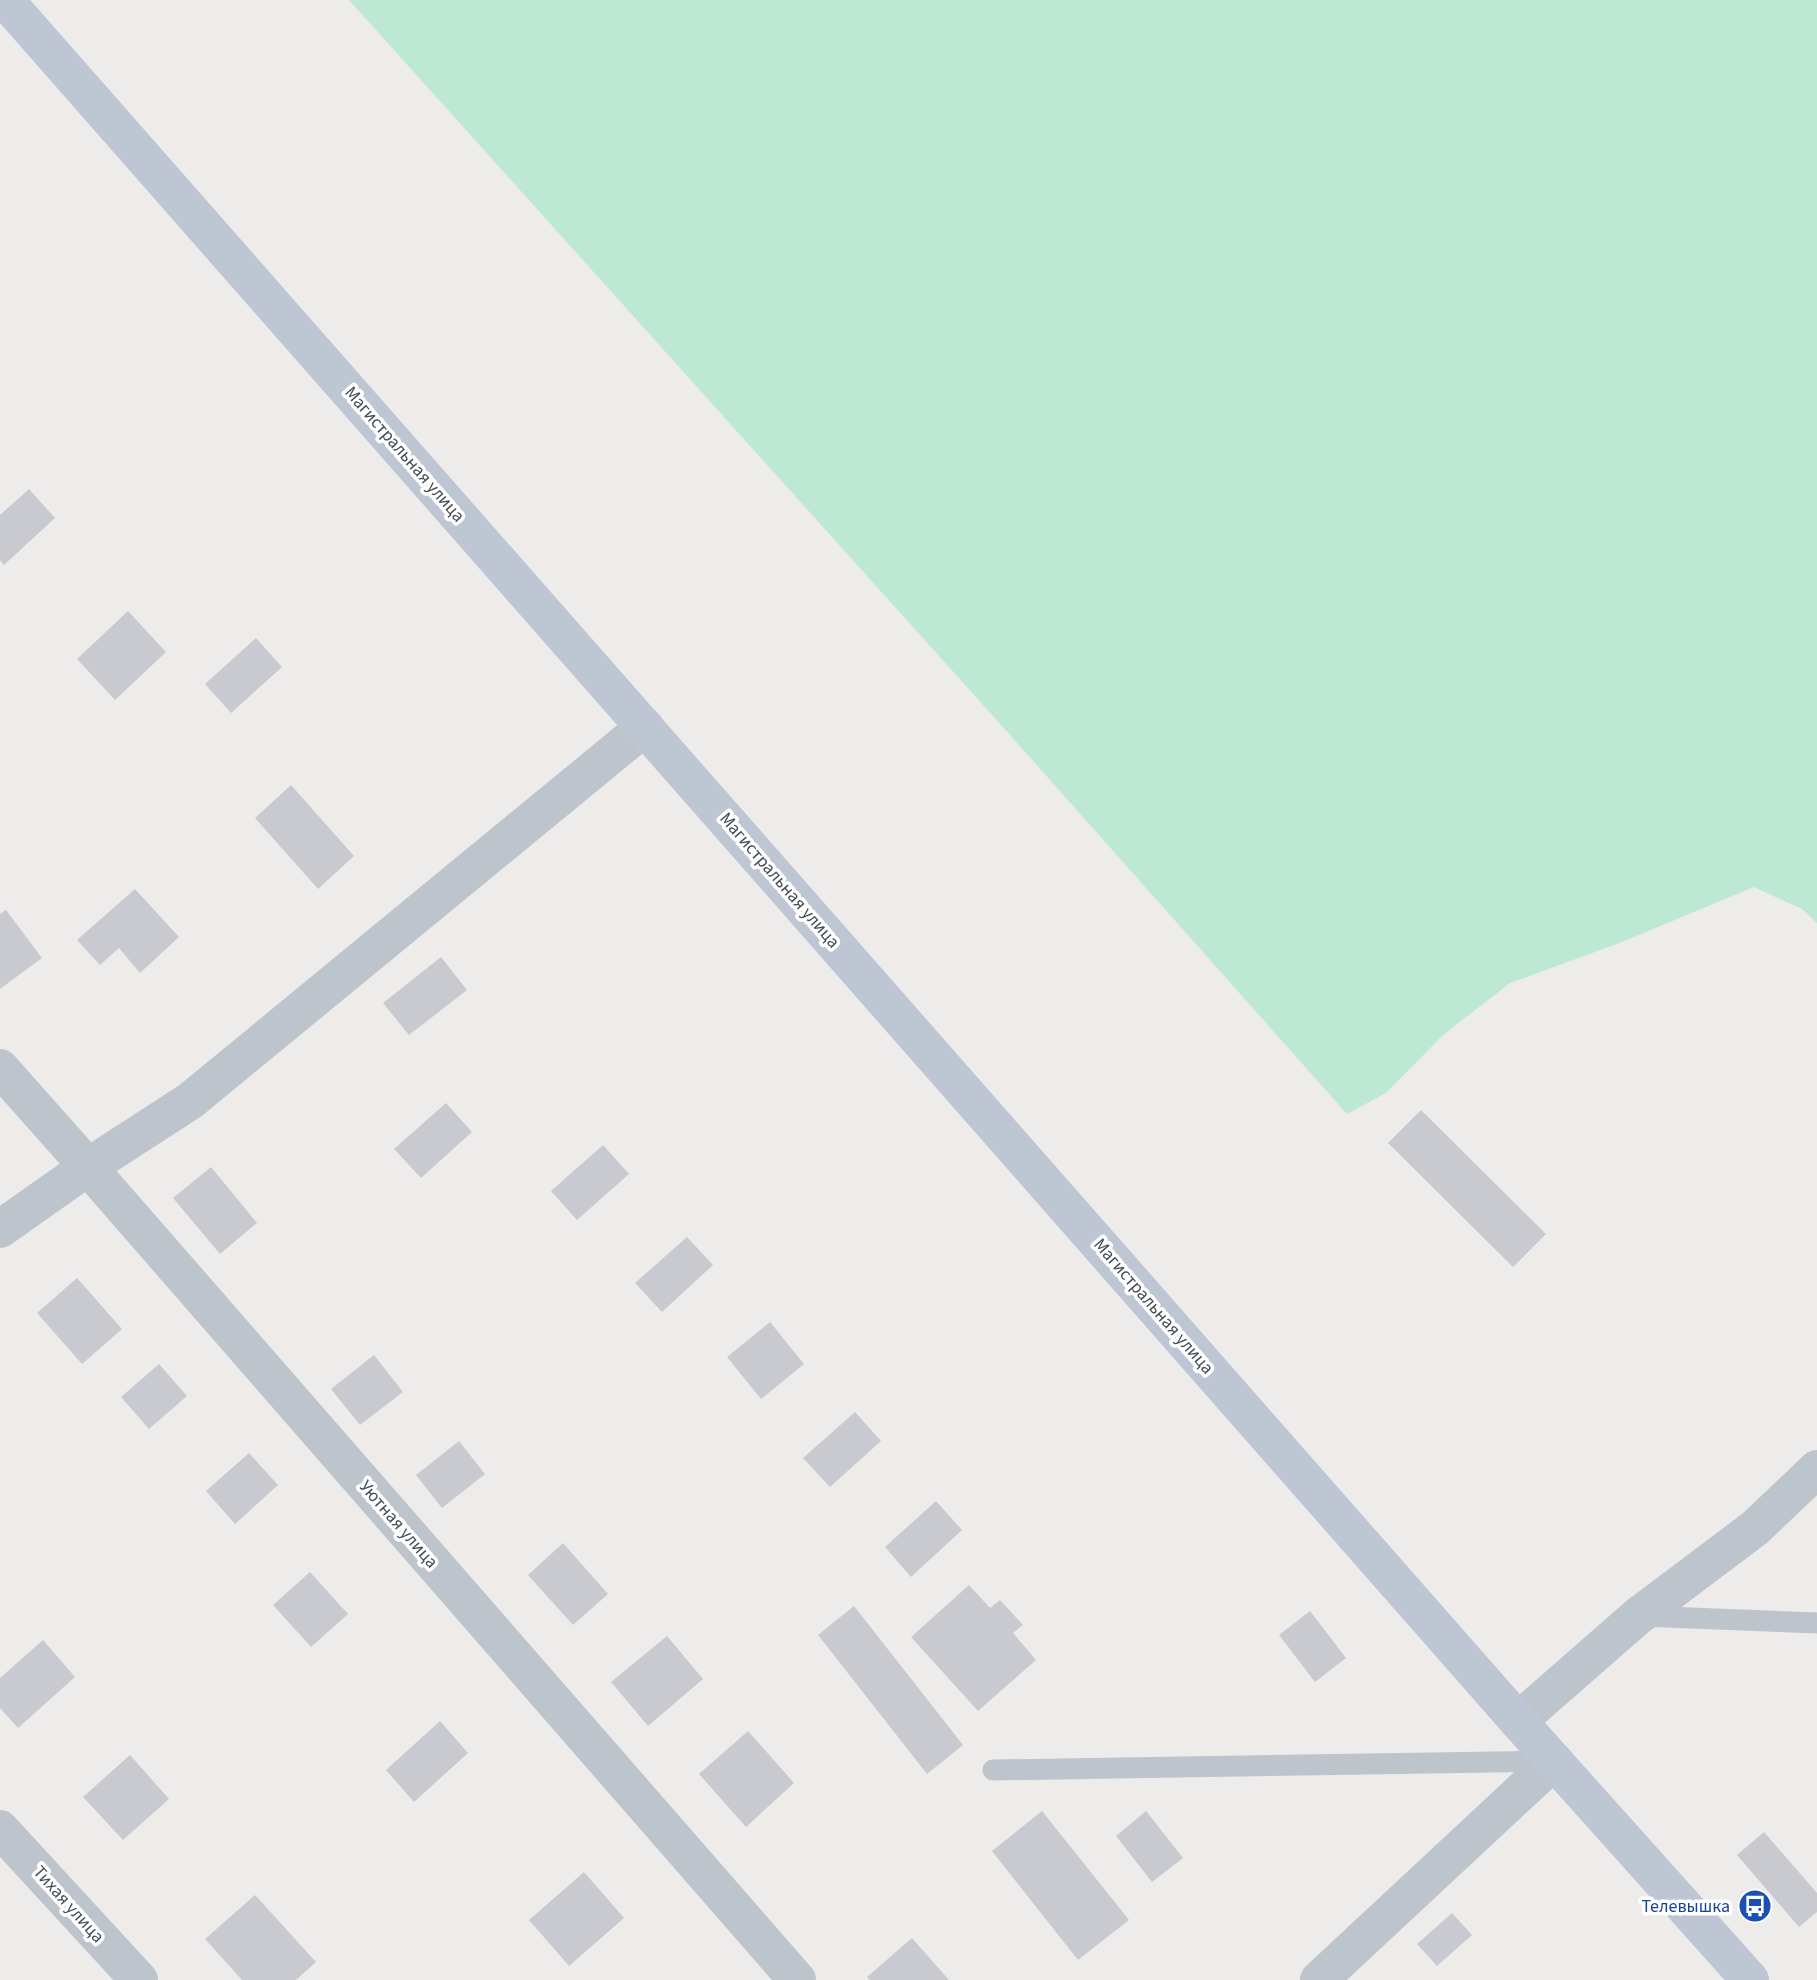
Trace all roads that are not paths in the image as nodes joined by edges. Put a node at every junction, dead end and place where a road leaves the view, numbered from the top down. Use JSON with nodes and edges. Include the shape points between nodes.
{"nodes":[{"id":1,"x":5,"y":0,"type":"edge"},
{"id":2,"x":645,"y":727,"type":"junction"},
{"id":3,"x":0,"y":1068,"type":"edge"},
{"id":4,"x":88,"y":1167,"type":"junction"},
{"id":5,"x":0,"y":1229,"type":"edge"},
{"id":6,"x":1817,"y":1469,"type":"edge"},
{"id":7,"x":1638,"y":1616,"type":"junction"},
{"id":8,"x":1817,"y":1623,"type":"edge"},
{"id":9,"x":1518,"y":1721,"type":"junction"},
{"id":10,"x":1554,"y":1761,"type":"junction"},
{"id":11,"x":993,"y":1770,"type":"dead end"},
{"id":12,"x":0,"y":1829,"type":"edge"},
{"id":13,"x":139,"y":1980,"type":"edge"},
{"id":14,"x":797,"y":1980,"type":"edge"},
{"id":15,"x":1318,"y":1980,"type":"edge"},
{"id":16,"x":1750,"y":1980,"type":"edge"}],
"edges":[{"from":1,"to":2,"type":"main road","name":"Магистральная улица"},
{"from":2,"to":4,"type":"street","via":[[190,1101]]},
{"from":2,"to":9,"type":"main road","name":"Магистральная улица"},
{"from":3,"to":4,"type":"street","name":"Уютная улица"},
{"from":4,"to":5,"type":"street"},
{"from":4,"to":14,"type":"street","name":"Уютная улица"},
{"from":6,"to":7,"type":"street","via":[[1755,1528]]},
{"from":7,"to":8,"type":"lane"},
{"from":7,"to":9,"type":"street"},
{"from":9,"to":10,"type":"main road","name":"Магистральная улица"},
{"from":10,"to":11,"type":"lane"},
{"from":10,"to":15,"type":"street"},
{"from":10,"to":16,"type":"main road","name":"Магистральная улица"},
{"from":12,"to":13,"type":"street","name":"Тихая улица"}]}
